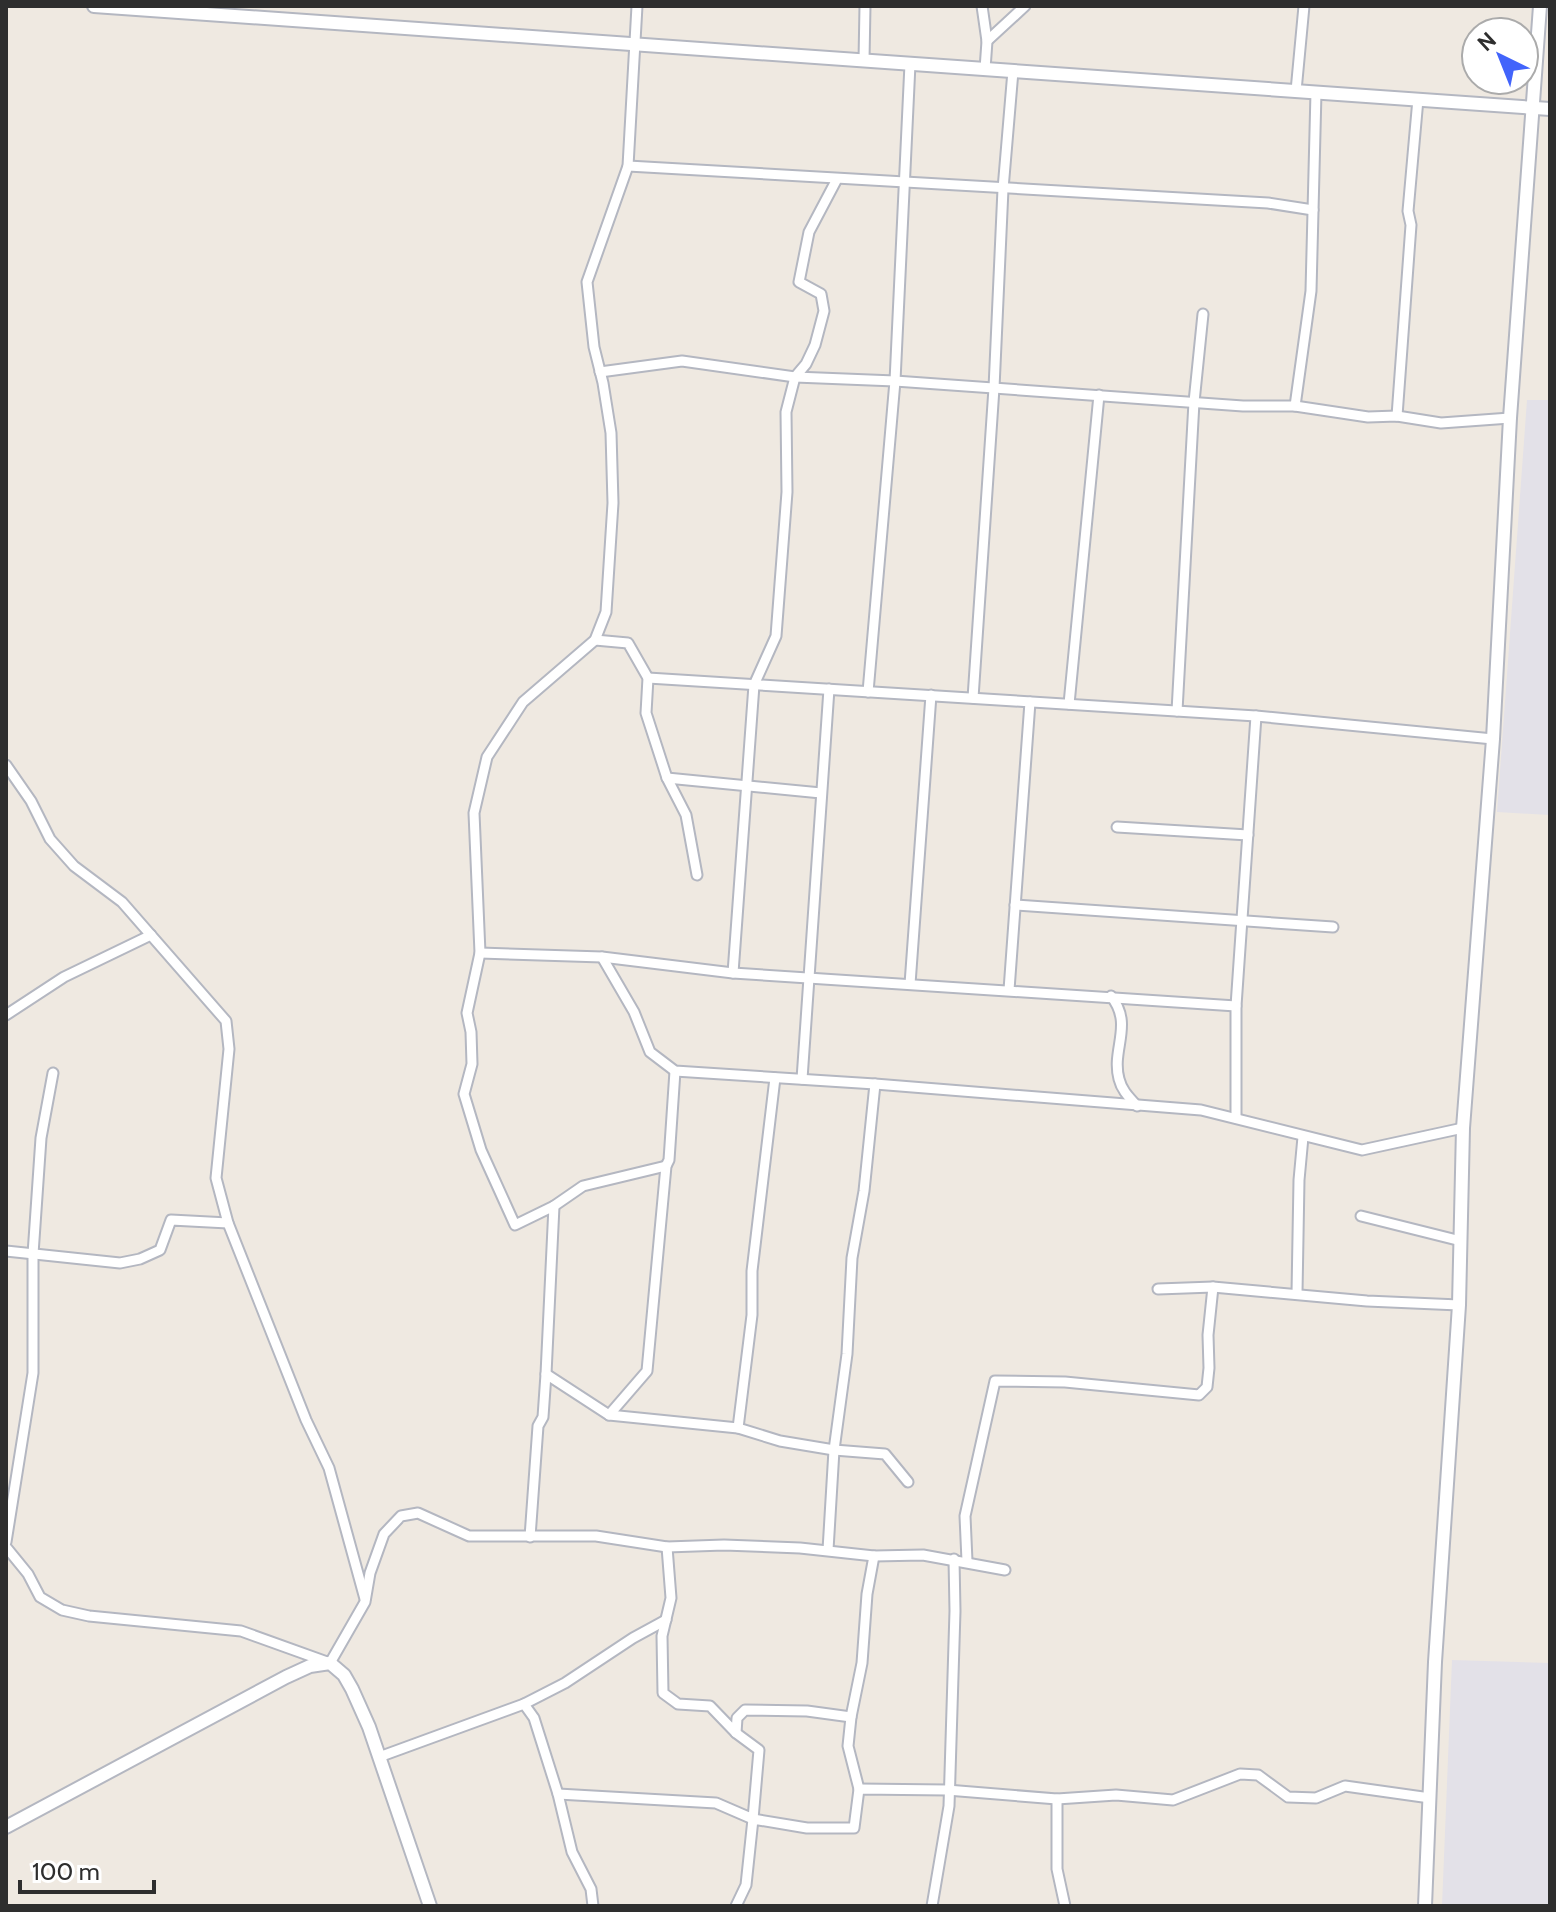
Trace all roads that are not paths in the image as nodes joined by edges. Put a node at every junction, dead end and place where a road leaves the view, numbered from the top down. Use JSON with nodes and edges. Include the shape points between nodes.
{"nodes":[{"id":1,"x":94,"y":6,"type":"edge"},
{"id":2,"x":637,"y":6,"type":"edge"},
{"id":3,"x":865,"y":6,"type":"edge"},
{"id":4,"x":982,"y":6,"type":"edge"},
{"id":5,"x":1025,"y":6,"type":"edge"},
{"id":6,"x":1304,"y":6,"type":"edge"},
{"id":7,"x":1540,"y":6,"type":"edge"},
{"id":8,"x":189,"y":10,"type":"edge"},
{"id":9,"x":987,"y":41,"type":"junction"},
{"id":10,"x":634,"y":44,"type":"junction"},
{"id":11,"x":864,"y":60,"type":"junction"},
{"id":12,"x":910,"y":64,"type":"junction"},
{"id":13,"x":985,"y":69,"type":"junction"},
{"id":14,"x":1013,"y":71,"type":"junction"},
{"id":15,"x":1296,"y":91,"type":"junction"},
{"id":16,"x":1316,"y":92,"type":"junction"},
{"id":17,"x":1418,"y":99,"type":"junction"},
{"id":18,"x":1532,"y":107,"type":"junction"},
{"id":19,"x":1550,"y":109,"type":"edge"},
{"id":20,"x":628,"y":166,"type":"junction"},
{"id":21,"x":837,"y":179,"type":"junction"},
{"id":22,"x":903,"y":184,"type":"junction"},
{"id":23,"x":1003,"y":189,"type":"junction"},
{"id":24,"x":1313,"y":210,"type":"junction"},
{"id":25,"x":1203,"y":314,"type":"dead end"},
{"id":26,"x":600,"y":372,"type":"junction"},
{"id":27,"x":795,"y":377,"type":"junction"},
{"id":28,"x":895,"y":381,"type":"junction"},
{"id":29,"x":994,"y":388,"type":"junction"},
{"id":30,"x":1099,"y":395,"type":"junction"},
{"id":31,"x":1194,"y":402,"type":"junction"},
{"id":32,"x":1295,"y":406,"type":"junction"},
{"id":33,"x":1397,"y":416,"type":"junction"},
{"id":34,"x":1510,"y":418,"type":"junction"},
{"id":35,"x":595,"y":640,"type":"junction"},
{"id":36,"x":648,"y":678,"type":"junction"},
{"id":37,"x":754,"y":685,"type":"junction"},
{"id":38,"x":829,"y":689,"type":"junction"},
{"id":39,"x":868,"y":692,"type":"junction"},
{"id":40,"x":931,"y":695,"type":"junction"},
{"id":41,"x":973,"y":698,"type":"junction"},
{"id":42,"x":1030,"y":702,"type":"junction"},
{"id":43,"x":1069,"y":704,"type":"junction"},
{"id":44,"x":1177,"y":711,"type":"junction"},
{"id":45,"x":1256,"y":716,"type":"junction"},
{"id":46,"x":1493,"y":739,"type":"junction"},
{"id":47,"x":6,"y":765,"type":"edge"},
{"id":48,"x":667,"y":778,"type":"junction"},
{"id":49,"x":747,"y":786,"type":"junction"},
{"id":50,"x":821,"y":793,"type":"junction"},
{"id":51,"x":1117,"y":827,"type":"dead end"},
{"id":52,"x":1248,"y":835,"type":"junction"},
{"id":53,"x":697,"y":875,"type":"dead end"},
{"id":54,"x":1015,"y":905,"type":"junction"},
{"id":55,"x":1242,"y":920,"type":"junction"},
{"id":56,"x":1333,"y":927,"type":"dead end"},
{"id":57,"x":151,"y":935,"type":"junction"},
{"id":58,"x":480,"y":953,"type":"junction"},
{"id":59,"x":602,"y":957,"type":"junction"},
{"id":60,"x":733,"y":973,"type":"junction"},
{"id":61,"x":809,"y":977,"type":"junction"},
{"id":62,"x":910,"y":984,"type":"junction"},
{"id":63,"x":1009,"y":990,"type":"junction"},
{"id":64,"x":1111,"y":996,"type":"junction"},
{"id":65,"x":1236,"y":1006,"type":"junction"},
{"id":66,"x":6,"y":1015,"type":"edge"},
{"id":67,"x":675,"y":1071,"type":"junction"},
{"id":68,"x":53,"y":1073,"type":"dead end"},
{"id":69,"x":775,"y":1078,"type":"junction"},
{"id":70,"x":802,"y":1079,"type":"junction"},
{"id":71,"x":875,"y":1084,"type":"junction"},
{"id":72,"x":1137,"y":1106,"type":"junction"},
{"id":73,"x":1236,"y":1118,"type":"junction"},
{"id":74,"x":1463,"y":1128,"type":"junction"},
{"id":75,"x":1303,"y":1137,"type":"junction"},
{"id":76,"x":666,"y":1166,"type":"junction"},
{"id":77,"x":554,"y":1206,"type":"junction"},
{"id":78,"x":1361,"y":1216,"type":"dead end"},
{"id":79,"x":228,"y":1223,"type":"junction"},
{"id":80,"x":1461,"y":1241,"type":"junction"},
{"id":81,"x":6,"y":1251,"type":"edge"},
{"id":82,"x":33,"y":1254,"type":"junction"},
{"id":83,"x":1213,"y":1287,"type":"junction"},
{"id":84,"x":1158,"y":1289,"type":"dead end"},
{"id":85,"x":1297,"y":1293,"type":"junction"},
{"id":86,"x":1459,"y":1305,"type":"junction"},
{"id":87,"x":546,"y":1374,"type":"junction"},
{"id":88,"x":609,"y":1415,"type":"junction"},
{"id":89,"x":738,"y":1428,"type":"junction"},
{"id":90,"x":834,"y":1450,"type":"junction"},
{"id":91,"x":908,"y":1482,"type":"dead end"},
{"id":92,"x":530,"y":1537,"type":"junction"},
{"id":93,"x":6,"y":1544,"type":"edge"},
{"id":94,"x":667,"y":1547,"type":"junction"},
{"id":95,"x":828,"y":1550,"type":"junction"},
{"id":96,"x":874,"y":1556,"type":"junction"},
{"id":97,"x":954,"y":1559,"type":"junction"},
{"id":98,"x":967,"y":1561,"type":"junction"},
{"id":99,"x":1005,"y":1570,"type":"dead end"},
{"id":100,"x":365,"y":1602,"type":"junction"},
{"id":101,"x":666,"y":1620,"type":"junction"},
{"id":102,"x":330,"y":1663,"type":"junction"},
{"id":103,"x":524,"y":1704,"type":"junction"},
{"id":104,"x":851,"y":1717,"type":"junction"},
{"id":105,"x":736,"y":1733,"type":"junction"},
{"id":106,"x":379,"y":1757,"type":"junction"},
{"id":107,"x":859,"y":1789,"type":"junction"},
{"id":108,"x":947,"y":1790,"type":"junction"},
{"id":109,"x":558,"y":1794,"type":"junction"},
{"id":110,"x":1430,"y":1798,"type":"junction"},
{"id":111,"x":1057,"y":1799,"type":"junction"},
{"id":112,"x":753,"y":1819,"type":"junction"},
{"id":113,"x":6,"y":1827,"type":"edge"},
{"id":114,"x":430,"y":1906,"type":"edge"},
{"id":115,"x":593,"y":1906,"type":"edge"},
{"id":116,"x":736,"y":1906,"type":"edge"},
{"id":117,"x":932,"y":1906,"type":"edge"},
{"id":118,"x":1065,"y":1906,"type":"edge"},
{"id":119,"x":1425,"y":1906,"type":"edge"}],
"edges":[{"from":1,"to":8,"type":"street"},
{"from":2,"to":10,"type":"street"},
{"from":3,"to":11,"type":"street"},
{"from":4,"to":9,"type":"street"},
{"from":5,"to":9,"type":"street"},
{"from":6,"to":15,"type":"street"},
{"from":7,"to":18,"type":"street"},
{"from":8,"to":10,"type":"street"},
{"from":9,"to":13,"type":"street"},
{"from":10,"to":11,"type":"street"},
{"from":10,"to":20,"type":"street"},
{"from":11,"to":12,"type":"street"},
{"from":12,"to":13,"type":"street"},
{"from":12,"to":22,"type":"street"},
{"from":13,"to":14,"type":"street"},
{"from":14,"to":15,"type":"street"},
{"from":14,"to":23,"type":"street"},
{"from":15,"to":16,"type":"street"},
{"from":16,"to":17,"type":"street"},
{"from":16,"to":24,"type":"street"},
{"from":17,"to":18,"type":"street"},
{"from":17,"to":33,"type":"street"},
{"from":18,"to":19,"type":"street"},
{"from":18,"to":34,"type":"street"},
{"from":20,"to":21,"type":"street"},
{"from":20,"to":26,"type":"street","via":[[587,282]]},
{"from":21,"to":22,"type":"street"},
{"from":21,"to":27,"type":"street","via":[[809,232],[799,282],[821,294],[824,311],[815,345]]},
{"from":22,"to":23,"type":"street"},
{"from":22,"to":28,"type":"street"},
{"from":23,"to":24,"type":"street"},
{"from":23,"to":29,"type":"street"},
{"from":24,"to":32,"type":"street","via":[[1311,291]]},
{"from":25,"to":31,"type":"street"},
{"from":26,"to":27,"type":"street","via":[[682,361]]},
{"from":26,"to":35,"type":"street","via":[[611,433],[613,503],[606,612]]},
{"from":27,"to":28,"type":"street"},
{"from":27,"to":37,"type":"street","via":[[786,412],[787,492],[776,636]]},
{"from":28,"to":29,"type":"street"},
{"from":28,"to":39,"type":"street"},
{"from":29,"to":30,"type":"street"},
{"from":29,"to":41,"type":"street"},
{"from":30,"to":31,"type":"street"},
{"from":30,"to":43,"type":"street"},
{"from":31,"to":32,"type":"street"},
{"from":31,"to":44,"type":"street"},
{"from":32,"to":33,"type":"street"},
{"from":33,"to":34,"type":"street","via":[[1441,423]]},
{"from":34,"to":46,"type":"street"},
{"from":35,"to":36,"type":"street","via":[[628,643]]},
{"from":35,"to":58,"type":"street","via":[[523,702],[487,757],[474,813]]},
{"from":36,"to":37,"type":"street"},
{"from":36,"to":48,"type":"street","via":[[646,713]]},
{"from":37,"to":38,"type":"street"},
{"from":37,"to":49,"type":"street"},
{"from":38,"to":39,"type":"street"},
{"from":38,"to":50,"type":"street"},
{"from":39,"to":40,"type":"street"},
{"from":40,"to":41,"type":"street"},
{"from":40,"to":62,"type":"street"},
{"from":41,"to":42,"type":"street"},
{"from":42,"to":43,"type":"street"},
{"from":42,"to":54,"type":"street"},
{"from":43,"to":44,"type":"street"},
{"from":44,"to":45,"type":"street"},
{"from":45,"to":46,"type":"street"},
{"from":45,"to":52,"type":"street"},
{"from":46,"to":74,"type":"street"},
{"from":47,"to":57,"type":"street","via":[[50,839]]},
{"from":48,"to":49,"type":"street"},
{"from":48,"to":53,"type":"street","via":[[686,815]]},
{"from":49,"to":50,"type":"street"},
{"from":49,"to":60,"type":"street"},
{"from":50,"to":61,"type":"street"},
{"from":51,"to":52,"type":"street"},
{"from":52,"to":55,"type":"street"},
{"from":54,"to":55,"type":"street"},
{"from":54,"to":63,"type":"street"},
{"from":55,"to":56,"type":"street"},
{"from":55,"to":65,"type":"street"},
{"from":57,"to":66,"type":"street","via":[[64,977]]},
{"from":57,"to":79,"type":"street","via":[[226,1021],[229,1049],[216,1178]]},
{"from":58,"to":59,"type":"street"},
{"from":58,"to":77,"type":"street","via":[[467,1013],[472,1064],[464,1094],[481,1150],[515,1225]]},
{"from":59,"to":60,"type":"street"},
{"from":59,"to":67,"type":"street","via":[[650,1052]]},
{"from":60,"to":61,"type":"street"},
{"from":61,"to":62,"type":"street"},
{"from":61,"to":70,"type":"street"},
{"from":62,"to":63,"type":"street"},
{"from":63,"to":64,"type":"street"},
{"from":64,"to":65,"type":"street"},
{"from":64,"to":72,"type":"street","via":[[1122,1018],[1118,1078]]},
{"from":65,"to":73,"type":"street"},
{"from":67,"to":69,"type":"street"},
{"from":67,"to":76,"type":"street"},
{"from":68,"to":82,"type":"street","via":[[41,1138]]},
{"from":69,"to":70,"type":"street"},
{"from":69,"to":89,"type":"street"},
{"from":70,"to":71,"type":"street"},
{"from":71,"to":72,"type":"street"},
{"from":71,"to":90,"type":"street"},
{"from":72,"to":73,"type":"street"},
{"from":73,"to":75,"type":"street"},
{"from":74,"to":75,"type":"street","via":[[1362,1150]]},
{"from":74,"to":80,"type":"street"},
{"from":75,"to":85,"type":"street"},
{"from":76,"to":77,"type":"street","via":[[583,1186]]},
{"from":76,"to":88,"type":"street","via":[[647,1371]]},
{"from":77,"to":87,"type":"street"},
{"from":78,"to":80,"type":"street"},
{"from":79,"to":82,"type":"street","via":[[171,1220],[160,1250],[120,1263]]},
{"from":79,"to":100,"type":"street","via":[[329,1468]]},
{"from":80,"to":86,"type":"street"},
{"from":81,"to":82,"type":"street"},
{"from":82,"to":93,"type":"street","via":[[33,1373]]},
{"from":83,"to":84,"type":"street"},
{"from":83,"to":85,"type":"street"},
{"from":83,"to":98,"type":"street","via":[[1207,1387],[1199,1395],[995,1381],[965,1516]]},
{"from":85,"to":86,"type":"street"},
{"from":86,"to":110,"type":"street"},
{"from":87,"to":88,"type":"street"},
{"from":87,"to":92,"type":"street"},
{"from":88,"to":89,"type":"street"},
{"from":89,"to":90,"type":"street"},
{"from":90,"to":91,"type":"street","via":[[885,1454]]},
{"from":90,"to":95,"type":"street"},
{"from":92,"to":94,"type":"street","via":[[596,1536]]},
{"from":92,"to":100,"type":"street","via":[[469,1536],[418,1513],[401,1516],[384,1534]]},
{"from":93,"to":102,"type":"street","via":[[40,1597],[62,1610],[241,1631]]},
{"from":94,"to":95,"type":"street"},
{"from":94,"to":101,"type":"street","via":[[671,1598]]},
{"from":95,"to":96,"type":"street"},
{"from":96,"to":97,"type":"street"},
{"from":96,"to":104,"type":"street"},
{"from":97,"to":98,"type":"street"},
{"from":97,"to":108,"type":"street"},
{"from":98,"to":99,"type":"street"},
{"from":100,"to":102,"type":"street"},
{"from":101,"to":103,"type":"street"},
{"from":101,"to":105,"type":"street","via":[[663,1693],[678,1704],[710,1706]]},
{"from":102,"to":106,"type":"street","via":[[352,1689]]},
{"from":102,"to":113,"type":"street","via":[[286,1677]]},
{"from":103,"to":106,"type":"street"},
{"from":103,"to":109,"type":"street","via":[[534,1718]]},
{"from":104,"to":105,"type":"street","via":[[745,1710],[737,1718]]},
{"from":104,"to":107,"type":"street","via":[[848,1746]]},
{"from":105,"to":112,"type":"street","via":[[759,1750]]},
{"from":106,"to":114,"type":"street"},
{"from":107,"to":108,"type":"street"},
{"from":107,"to":112,"type":"street","via":[[854,1828],[807,1828]]},
{"from":108,"to":111,"type":"street"},
{"from":108,"to":117,"type":"street","via":[[946,1829]]},
{"from":109,"to":112,"type":"street","via":[[716,1803]]},
{"from":109,"to":115,"type":"street"},
{"from":110,"to":111,"type":"street","via":[[1345,1786],[1316,1798],[1288,1797],[1258,1775],[1240,1774],[1173,1800],[1116,1795]]},
{"from":110,"to":119,"type":"street"},
{"from":111,"to":118,"type":"street","via":[[1057,1869]]},
{"from":112,"to":116,"type":"street","via":[[746,1885]]}]}
